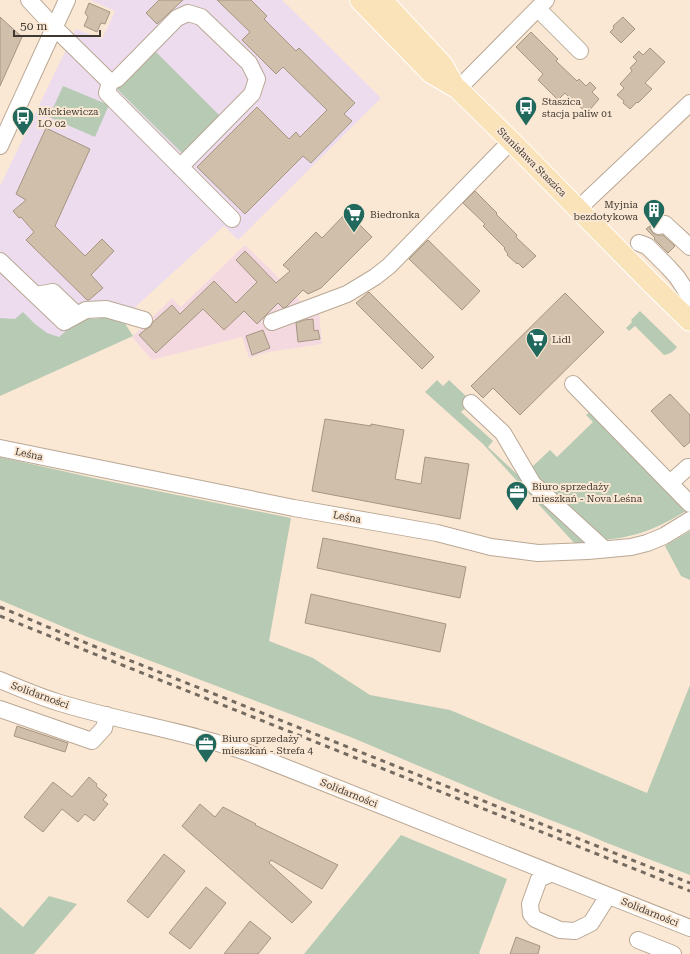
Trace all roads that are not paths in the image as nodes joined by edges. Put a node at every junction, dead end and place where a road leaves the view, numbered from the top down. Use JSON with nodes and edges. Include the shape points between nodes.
{"nodes":[{"id":1,"x":29,"y":0,"type":"edge"},
{"id":2,"x":68,"y":0,"type":"edge"},
{"id":3,"x":360,"y":0,"type":"edge"},
{"id":4,"x":382,"y":0,"type":"edge"},
{"id":5,"x":542,"y":4,"type":"edge"},
{"id":6,"x":55,"y":28,"type":"junction"},
{"id":7,"x":580,"y":51,"type":"dead end"},
{"id":8,"x":110,"y":82,"type":"junction"},
{"id":9,"x":458,"y":90,"type":"junction"},
{"id":10,"x":690,"y":103,"type":"edge"},
{"id":11,"x":510,"y":141,"type":"junction"},
{"id":12,"x":0,"y":146,"type":"edge"},
{"id":13,"x":180,"y":167,"type":"junction"},
{"id":14,"x":578,"y":209,"type":"junction"},
{"id":15,"x":232,"y":219,"type":"dead end"},
{"id":16,"x":652,"y":239,"type":"junction"},
{"id":17,"x":690,"y":247,"type":"edge"},
{"id":18,"x":0,"y":261,"type":"edge"},
{"id":19,"x":690,"y":296,"type":"edge"},
{"id":20,"x":144,"y":320,"type":"dead end"},
{"id":21,"x":690,"y":321,"type":"edge"},
{"id":22,"x":272,"y":322,"type":"dead end"},
{"id":23,"x":574,"y":384,"type":"dead end"},
{"id":24,"x":471,"y":403,"type":"dead end"},
{"id":25,"x":0,"y":448,"type":"edge"},
{"id":26,"x":688,"y":467,"type":"dead end"},
{"id":27,"x":670,"y":483,"type":"junction"},
{"id":28,"x":690,"y":504,"type":"edge"},
{"id":29,"x":690,"y":520,"type":"edge"},
{"id":30,"x":604,"y":549,"type":"junction"},
{"id":31,"x":0,"y":680,"type":"edge"},
{"id":32,"x":0,"y":709,"type":"edge"},
{"id":33,"x":107,"y":715,"type":"junction"},
{"id":34,"x":550,"y":874,"type":"junction"},
{"id":35,"x":608,"y":896,"type":"junction"},
{"id":36,"x":690,"y":928,"type":"edge"},
{"id":37,"x":638,"y":940,"type":"dead end"},
{"id":38,"x":673,"y":954,"type":"edge"}],
"edges":[{"from":1,"to":6,"type":"street"},
{"from":2,"to":6,"type":"street"},
{"from":3,"to":9,"type":"main road","name":"Stanisława Staszica","via":[[431,73]]},
{"from":4,"to":9,"type":"main road","name":"Stanisława Staszica","via":[[442,64]]},
{"from":5,"to":7,"type":"street"},
{"from":5,"to":9,"type":"street"},
{"from":6,"to":8,"type":"street"},
{"from":6,"to":12,"type":"street"},
{"from":8,"to":13,"type":"street","via":[[107,92]]},
{"from":8,"to":13,"type":"street","via":[[177,18],[188,13],[201,17],[249,63],[257,78],[252,94]]},
{"from":9,"to":11,"type":"main road","name":"Stanisława Staszica"},
{"from":10,"to":14,"type":"street"},
{"from":11,"to":14,"type":"main road","name":"Stanisława Staszica"},
{"from":11,"to":22,"type":"street","via":[[389,266],[375,277],[347,294]]},
{"from":13,"to":15,"type":"street"},
{"from":14,"to":16,"type":"main road","name":"Stanisława Staszica"},
{"from":16,"to":17,"type":"street"},
{"from":16,"to":19,"type":"street"},
{"from":16,"to":21,"type":"main road","name":"Stanisława Staszica","via":[[652,284]]},
{"from":18,"to":20,"type":"street","via":[[64,322],[86,310],[106,309]]},
{"from":23,"to":27,"type":"street"},
{"from":24,"to":30,"type":"street","via":[[503,433],[533,484]]},
{"from":25,"to":30,"type":"street","name":"Leśna","via":[[294,508],[437,533],[491,547],[538,553]]},
{"from":26,"to":27,"type":"street"},
{"from":27,"to":28,"type":"street"},
{"from":29,"to":30,"type":"street","name":"Leśna","via":[[647,543]]},
{"from":31,"to":33,"type":"street","name":"Solidarności","via":[[55,702]]},
{"from":32,"to":33,"type":"street","via":[[92,741],[104,728]]},
{"from":33,"to":34,"type":"street","name":"Solidarności","via":[[225,745]]},
{"from":34,"to":35,"type":"street","name":"Solidarności"},
{"from":34,"to":35,"type":"street","via":[[539,879],[530,904],[531,914],[535,919],[560,930],[575,931],[590,923]]},
{"from":35,"to":36,"type":"street","name":"Solidarności"},
{"from":37,"to":38,"type":"street"}]}
